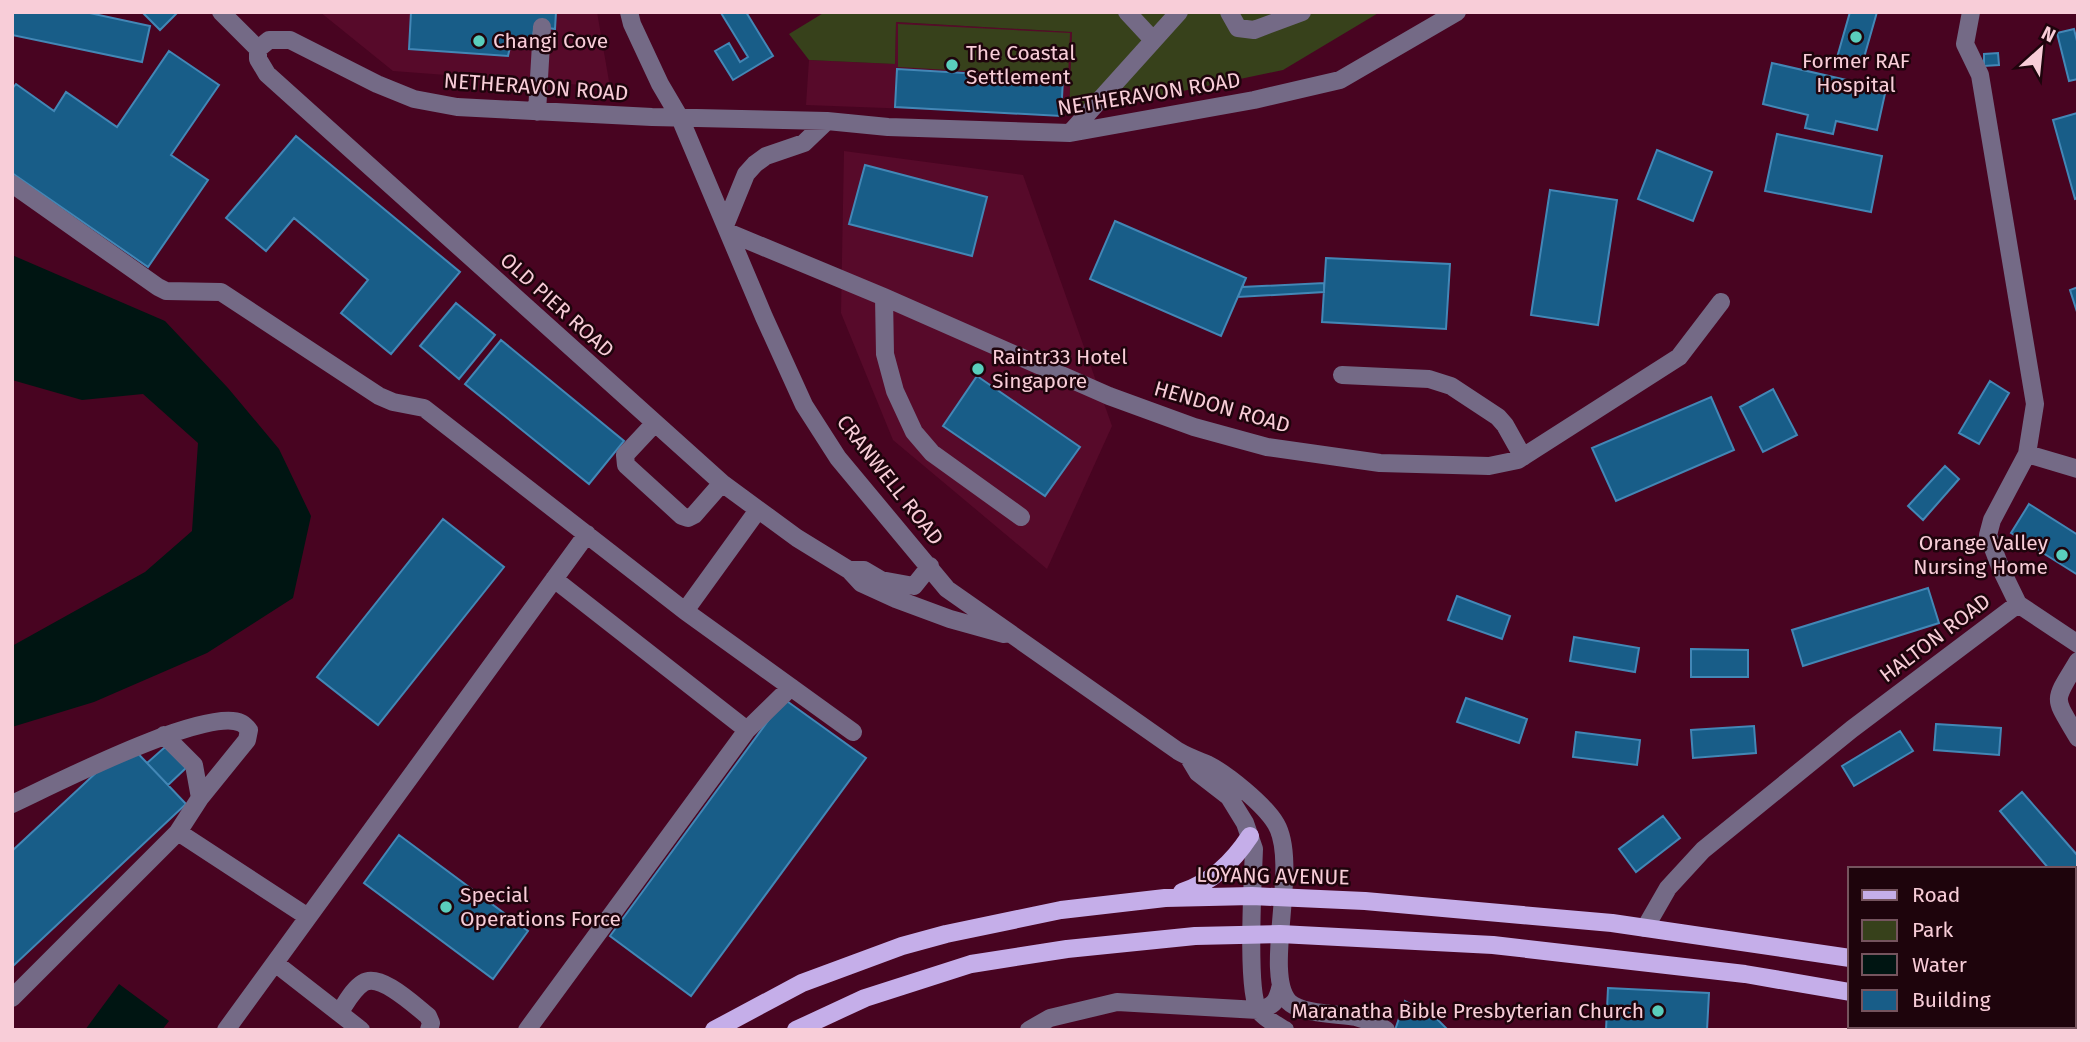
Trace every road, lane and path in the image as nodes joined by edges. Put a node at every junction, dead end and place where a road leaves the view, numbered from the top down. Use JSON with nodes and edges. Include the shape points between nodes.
{"nodes":[{"id":1,"x":221,"y":12,"type":"edge"},
{"id":2,"x":629,"y":12,"type":"edge"},
{"id":3,"x":1127,"y":12,"type":"edge"},
{"id":4,"x":1179,"y":12,"type":"edge"},
{"id":5,"x":1229,"y":12,"type":"edge"},
{"id":6,"x":1302,"y":12,"type":"edge"},
{"id":7,"x":1457,"y":12,"type":"edge"},
{"id":8,"x":1971,"y":12,"type":"edge"},
{"id":9,"x":542,"y":27,"type":"dead end"},
{"id":10,"x":1153,"y":40,"type":"junction"},
{"id":11,"x":258,"y":50,"type":"junction"},
{"id":12,"x":537,"y":112,"type":"junction"},
{"id":13,"x":680,"y":118,"type":"junction"},
{"id":14,"x":827,"y":121,"type":"junction"},
{"id":15,"x":1070,"y":133,"type":"junction"},
{"id":16,"x":12,"y":184,"type":"edge"},
{"id":17,"x":728,"y":228,"type":"junction"},
{"id":18,"x":884,"y":297,"type":"junction"},
{"id":19,"x":1721,"y":302,"type":"dead end"},
{"id":20,"x":1342,"y":375,"type":"dead end"},
{"id":21,"x":654,"y":424,"type":"junction"},
{"id":22,"x":2027,"y":454,"type":"junction"},
{"id":23,"x":1523,"y":457,"type":"junction"},
{"id":24,"x":2078,"y":469,"type":"edge"},
{"id":25,"x":722,"y":483,"type":"junction"},
{"id":26,"x":758,"y":510,"type":"junction"},
{"id":27,"x":1021,"y":517,"type":"dead end"},
{"id":28,"x":587,"y":534,"type":"junction"},
{"id":29,"x":930,"y":566,"type":"junction"},
{"id":30,"x":849,"y":570,"type":"junction"},
{"id":31,"x":554,"y":579,"type":"junction"},
{"id":32,"x":947,"y":589,"type":"junction"},
{"id":33,"x":897,"y":600,"type":"junction"},
{"id":34,"x":2018,"y":604,"type":"junction"},
{"id":35,"x":685,"y":611,"type":"junction"},
{"id":36,"x":1014,"y":637,"type":"junction"},
{"id":37,"x":2078,"y":643,"type":"edge"},
{"id":38,"x":2078,"y":661,"type":"edge"},
{"id":39,"x":791,"y":687,"type":"junction"},
{"id":40,"x":747,"y":730,"type":"junction"},
{"id":41,"x":853,"y":732,"type":"dead end"},
{"id":42,"x":164,"y":734,"type":"junction"},
{"id":43,"x":2078,"y":738,"type":"edge"},
{"id":44,"x":1189,"y":758,"type":"junction"},
{"id":45,"x":200,"y":798,"type":"junction"},
{"id":46,"x":12,"y":804,"type":"edge"},
{"id":47,"x":178,"y":832,"type":"junction"},
{"id":48,"x":1250,"y":836,"type":"junction"},
{"id":49,"x":1252,"y":896,"type":"junction"},
{"id":50,"x":1165,"y":898,"type":"junction"},
{"id":51,"x":1282,"y":898,"type":"junction"},
{"id":52,"x":307,"y":917,"type":"junction"},
{"id":53,"x":1645,"y":928,"type":"junction"},
{"id":54,"x":1280,"y":934,"type":"junction"},
{"id":55,"x":1252,"y":935,"type":"junction"},
{"id":56,"x":1848,"y":958,"type":"edge"},
{"id":57,"x":275,"y":963,"type":"junction"},
{"id":58,"x":1280,"y":985,"type":"junction"},
{"id":59,"x":1848,"y":992,"type":"edge"},
{"id":60,"x":12,"y":998,"type":"edge"},
{"id":61,"x":1258,"y":1010,"type":"junction"},
{"id":62,"x":339,"y":1013,"type":"junction"},
{"id":63,"x":226,"y":1030,"type":"edge"},
{"id":64,"x":361,"y":1030,"type":"edge"},
{"id":65,"x":429,"y":1030,"type":"edge"},
{"id":66,"x":527,"y":1030,"type":"edge"},
{"id":67,"x":714,"y":1030,"type":"edge"},
{"id":68,"x":796,"y":1030,"type":"edge"},
{"id":69,"x":1029,"y":1030,"type":"edge"},
{"id":70,"x":1285,"y":1030,"type":"edge"},
{"id":71,"x":1386,"y":1030,"type":"edge"}],
"edges":[{"from":1,"to":11,"type":"street","name":"OLD PIER ROAD"},
{"from":2,"to":13,"type":"street","name":"CRANWELL ROAD"},
{"from":3,"to":10,"type":"street"},
{"from":4,"to":10,"type":"street"},
{"from":5,"to":6,"type":"street","via":[[1238,28],[1254,30]]},
{"from":7,"to":15,"type":"street","name":"NETHERAVON ROAD","via":[[1340,79],[1254,100]]},
{"from":8,"to":22,"type":"street","name":"HALTON ROAD","via":[[1965,44],[1980,75],[2035,404]]},
{"from":9,"to":12,"type":"street"},
{"from":10,"to":15,"type":"street"},
{"from":11,"to":12,"type":"street","name":"NETHERAVON ROAD","via":[[269,40],[290,40],[414,99]]},
{"from":11,"to":21,"type":"street","name":"OLD PIER ROAD","via":[[267,74]]},
{"from":12,"to":13,"type":"street","name":"NETHERAVON ROAD"},
{"from":13,"to":14,"type":"street","name":"NETHERAVON ROAD"},
{"from":13,"to":17,"type":"street","name":"CRANWELL ROAD"},
{"from":14,"to":15,"type":"street","name":"NETHERAVON ROAD"},
{"from":14,"to":17,"type":"street","via":[[804,143],[755,164],[746,174]]},
{"from":16,"to":28,"type":"street","via":[[158,287],[221,292],[379,396],[424,408]]},
{"from":17,"to":18,"type":"street","name":"HENDON ROAD"},
{"from":17,"to":29,"type":"street","name":"CRANWELL ROAD","via":[[804,405],[838,458]]},
{"from":18,"to":23,"type":"street","name":"HENDON ROAD","via":[[1109,396],[1266,447],[1380,463],[1489,466]]},
{"from":18,"to":27,"type":"street","via":[[885,354],[895,391],[914,432],[932,453]]},
{"from":19,"to":23,"type":"street","name":"HENDON ROAD","via":[[1679,357]]},
{"from":20,"to":23,"type":"street","via":[[1429,379],[1451,386],[1498,417]]},
{"from":21,"to":25,"type":"street","name":"OLD PIER ROAD"},
{"from":21,"to":25,"type":"street","via":[[624,460],[682,516],[694,515]]},
{"from":22,"to":24,"type":"street"},
{"from":22,"to":34,"type":"street","name":"HALTON ROAD","via":[[1988,535]]},
{"from":25,"to":26,"type":"street","name":"OLD PIER ROAD"},
{"from":26,"to":30,"type":"street","name":"OLD PIER ROAD"},
{"from":26,"to":35,"type":"street"},
{"from":28,"to":31,"type":"street"},
{"from":28,"to":35,"type":"street"},
{"from":29,"to":30,"type":"street","name":"OLD PIER ROAD","via":[[914,586],[881,580],[864,570]]},
{"from":29,"to":32,"type":"street","name":"CRANWELL ROAD"},
{"from":30,"to":33,"type":"street","name":"OLD PIER ROAD","via":[[862,583]]},
{"from":31,"to":40,"type":"street"},
{"from":31,"to":52,"type":"street"},
{"from":32,"to":33,"type":"street","name":"OLD PIER ROAD","via":[[924,603]]},
{"from":32,"to":36,"type":"street","name":"CRANWELL ROAD"},
{"from":33,"to":36,"type":"street","name":"OLD PIER ROAD"},
{"from":34,"to":37,"type":"street"},
{"from":34,"to":53,"type":"street","name":"HALTON ROAD","via":[[1852,729],[1703,850],[1668,888]]},
{"from":35,"to":39,"type":"street"},
{"from":36,"to":44,"type":"street","name":"CRANWELL ROAD"},
{"from":38,"to":43,"type":"street","via":[[2057,701]]},
{"from":39,"to":40,"type":"street"},
{"from":39,"to":41,"type":"street"},
{"from":40,"to":66,"type":"street"},
{"from":42,"to":45,"type":"street","via":[[194,765]]},
{"from":42,"to":45,"type":"street","via":[[218,721],[240,722],[249,730],[247,740]]},
{"from":42,"to":46,"type":"street"},
{"from":44,"to":48,"type":"street","name":"CRANWELL ROAD","via":[[1200,775],[1229,797]]},
{"from":44,"to":51,"type":"street","name":"CRANWELL ROAD","via":[[1225,776],[1276,823],[1283,841]]},
{"from":45,"to":47,"type":"street"},
{"from":47,"to":52,"type":"street"},
{"from":47,"to":60,"type":"street"},
{"from":48,"to":49,"type":"street","name":"CRANWELL ROAD","via":[[1254,849]]},
{"from":48,"to":50,"type":"main road","via":[[1219,873],[1201,886]]},
{"from":49,"to":50,"type":"main road","name":"LOYANG AVENUE"},
{"from":49,"to":51,"type":"main road","name":"LOYANG AVENUE"},
{"from":49,"to":55,"type":"street","name":"CRANWELL ROAD"},
{"from":50,"to":67,"type":"main road","name":"LOYANG AVENUE","via":[[1061,910],[902,946],[802,983]]},
{"from":51,"to":53,"type":"main road","name":"LOYANG AVENUE","via":[[1365,901]]},
{"from":51,"to":54,"type":"street","name":"CRANWELL ROAD"},
{"from":52,"to":57,"type":"street"},
{"from":53,"to":56,"type":"main road","name":"LOYANG AVENUE"},
{"from":54,"to":55,"type":"main road"},
{"from":54,"to":58,"type":"street","name":"CRANWELL ROAD"},
{"from":54,"to":59,"type":"main road","via":[[1547,950]]},
{"from":55,"to":61,"type":"street","name":"CRANWELL ROAD"},
{"from":55,"to":68,"type":"main road","via":[[1136,941],[971,964],[865,998]]},
{"from":57,"to":62,"type":"street"},
{"from":57,"to":63,"type":"street"},
{"from":58,"to":61,"type":"street","via":[[1276,1002]]},
{"from":58,"to":71,"type":"street","via":[[1295,1007],[1360,1018]]},
{"from":61,"to":69,"type":"street","via":[[1116,1002],[1050,1018]]},
{"from":61,"to":70,"type":"street"},
{"from":62,"to":64,"type":"street"},
{"from":62,"to":65,"type":"street","via":[[361,984],[380,980],[428,1016]]}]}
